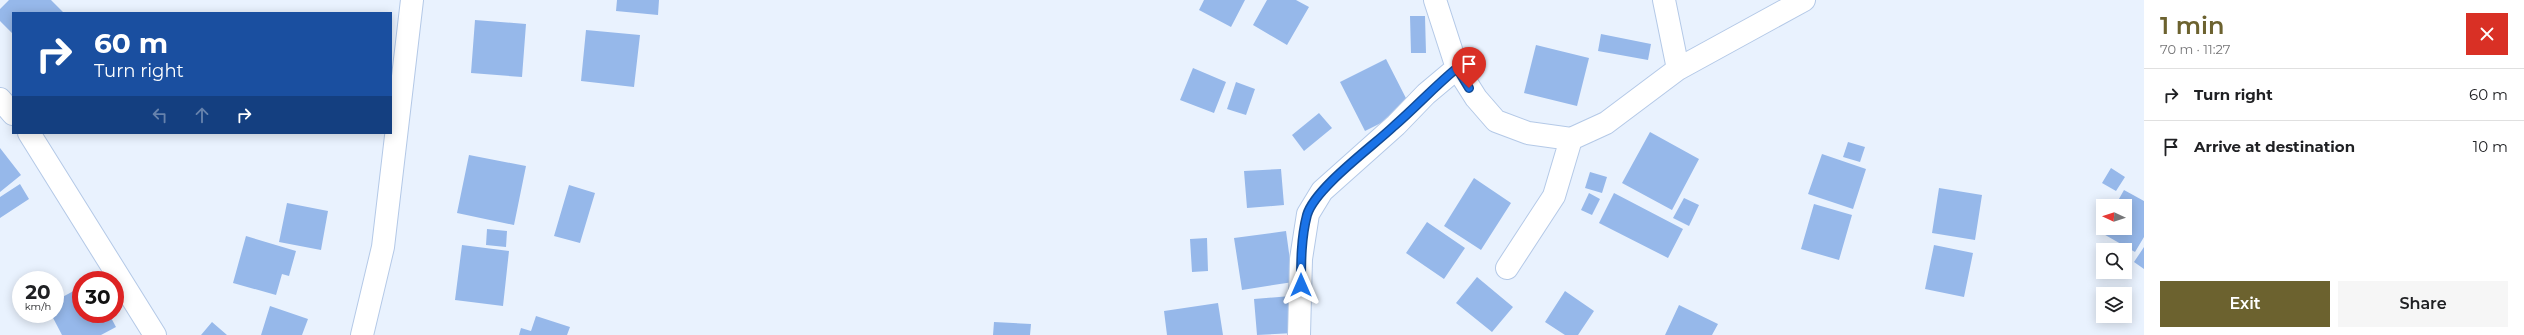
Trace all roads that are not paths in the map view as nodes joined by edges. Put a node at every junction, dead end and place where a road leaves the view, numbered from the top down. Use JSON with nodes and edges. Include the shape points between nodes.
{"nodes":[{"id":1,"x":412,"y":0,"type":"edge"},
{"id":2,"x":1435,"y":0,"type":"edge"},
{"id":3,"x":1664,"y":0,"type":"edge"},
{"id":4,"x":1804,"y":0,"type":"edge"},
{"id":5,"x":1457,"y":68,"type":"junction"},
{"id":6,"x":1678,"y":69,"type":"junction"},
{"id":7,"x":0,"y":99,"type":"edge"},
{"id":8,"x":12,"y":113,"type":"edge"},
{"id":9,"x":30,"y":134,"type":"edge"},
{"id":10,"x":1571,"y":139,"type":"junction"},
{"id":11,"x":1507,"y":268,"type":"dead end"},
{"id":12,"x":155,"y":335,"type":"edge"},
{"id":13,"x":362,"y":335,"type":"edge"},
{"id":14,"x":1299,"y":335,"type":"edge"}],
"edges":[{"from":1,"to":13,"type":"street","via":[[383,247]]},
{"from":2,"to":5,"type":"street"},
{"from":3,"to":6,"type":"street"},
{"from":4,"to":6,"type":"street"},
{"from":5,"to":10,"type":"street","via":[[1476,98],[1496,121],[1528,133]]},
{"from":5,"to":14,"type":"street","via":[[1322,191],[1308,214],[1301,259]]},
{"from":6,"to":10,"type":"street","via":[[1606,123]]},
{"from":7,"to":8,"type":"street"},
{"from":9,"to":12,"type":"street"},
{"from":10,"to":11,"type":"street","via":[[1554,196]]}]}
